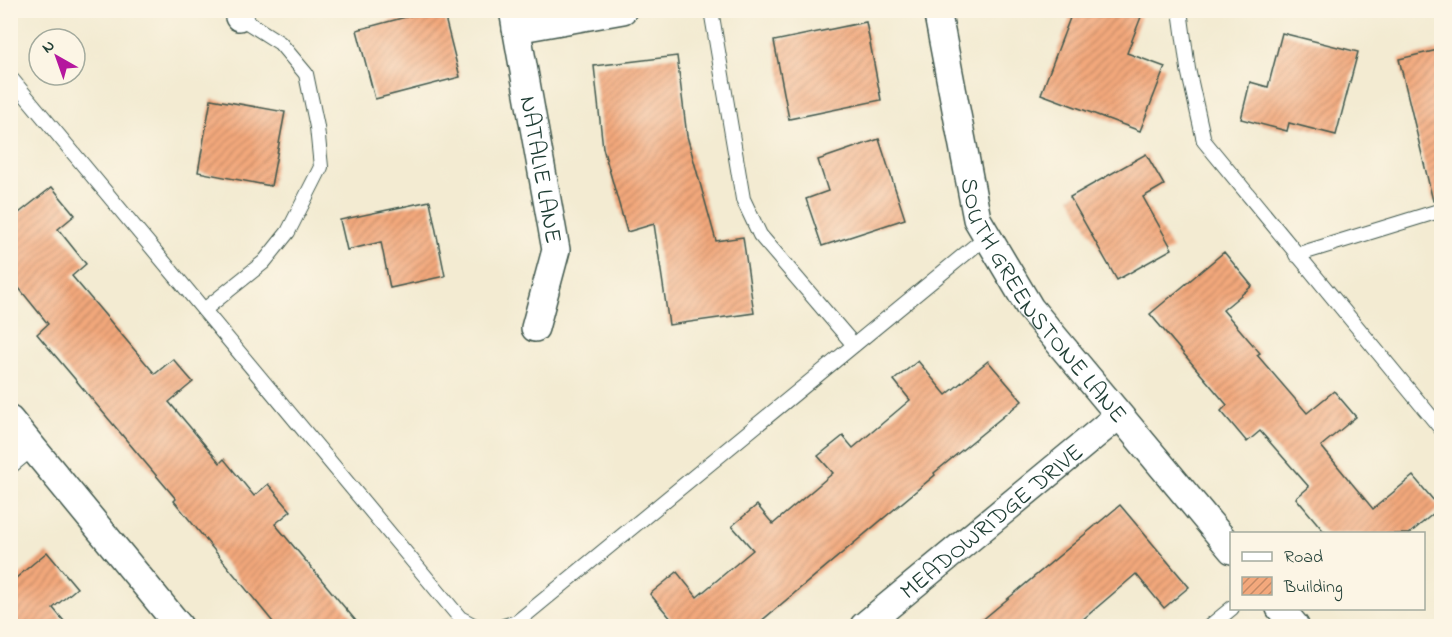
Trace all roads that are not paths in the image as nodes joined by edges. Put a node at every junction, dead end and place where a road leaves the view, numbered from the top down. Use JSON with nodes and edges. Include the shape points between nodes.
{"nodes":[{"id":1,"x":623,"y":10,"type":"edge"},
{"id":2,"x":711,"y":10,"type":"edge"},
{"id":3,"x":936,"y":10,"type":"edge"},
{"id":4,"x":1180,"y":10,"type":"edge"},
{"id":5,"x":240,"y":14,"type":"edge"},
{"id":6,"x":515,"y":20,"type":"edge"},
{"id":7,"x":10,"y":77,"type":"edge"},
{"id":8,"x":1442,"y":210,"type":"edge"},
{"id":9,"x":987,"y":236,"type":"junction"},
{"id":10,"x":1296,"y":255,"type":"junction"},
{"id":11,"x":204,"y":310,"type":"junction"},
{"id":12,"x":535,"y":328,"type":"dead end"},
{"id":13,"x":854,"y":345,"type":"junction"},
{"id":14,"x":1118,"y":416,"type":"junction"},
{"id":15,"x":10,"y":420,"type":"edge"},
{"id":16,"x":1442,"y":430,"type":"edge"},
{"id":17,"x":33,"y":448,"type":"junction"},
{"id":18,"x":10,"y":467,"type":"edge"},
{"id":19,"x":1230,"y":548,"type":"edge"},
{"id":20,"x":1230,"y":610,"type":"edge"},
{"id":21,"x":1281,"y":610,"type":"edge"},
{"id":22,"x":510,"y":625,"type":"edge"},
{"id":23,"x":179,"y":627,"type":"edge"},
{"id":24,"x":475,"y":627,"type":"edge"},
{"id":25,"x":864,"y":627,"type":"edge"},
{"id":26,"x":1210,"y":627,"type":"edge"},
{"id":27,"x":1295,"y":627,"type":"edge"}],
"edges":[{"from":1,"to":6,"type":"street"},
{"from":2,"to":13,"type":"lane","via":[[743,199],[760,235]]},
{"from":3,"to":9,"type":"street","name":"SOUTH GREENSTONE LANE","via":[[977,219]]},
{"from":4,"to":10,"type":"lane","via":[[1204,141]]},
{"from":5,"to":11,"type":"lane","via":[[280,43],[306,74],[321,167],[288,232],[264,262]]},
{"from":6,"to":12,"type":"street","name":"NATALIE LANE","via":[[556,250]]},
{"from":7,"to":11,"type":"lane"},
{"from":8,"to":10,"type":"lane"},
{"from":9,"to":13,"type":"lane"},
{"from":9,"to":14,"type":"street","name":"SOUTH GREENSTONE LANE","via":[[1029,308]]},
{"from":10,"to":16,"type":"lane"},
{"from":11,"to":24,"type":"lane","via":[[460,618]]},
{"from":13,"to":22,"type":"lane"},
{"from":14,"to":19,"type":"street","name":"SOUTH GREENSTONE LANE"},
{"from":14,"to":25,"type":"street","name":"MEADOWRIDGE DRIVE"},
{"from":15,"to":17,"type":"street"},
{"from":17,"to":18,"type":"lane"},
{"from":17,"to":23,"type":"street"},
{"from":20,"to":26,"type":"lane"},
{"from":21,"to":27,"type":"street"}]}
